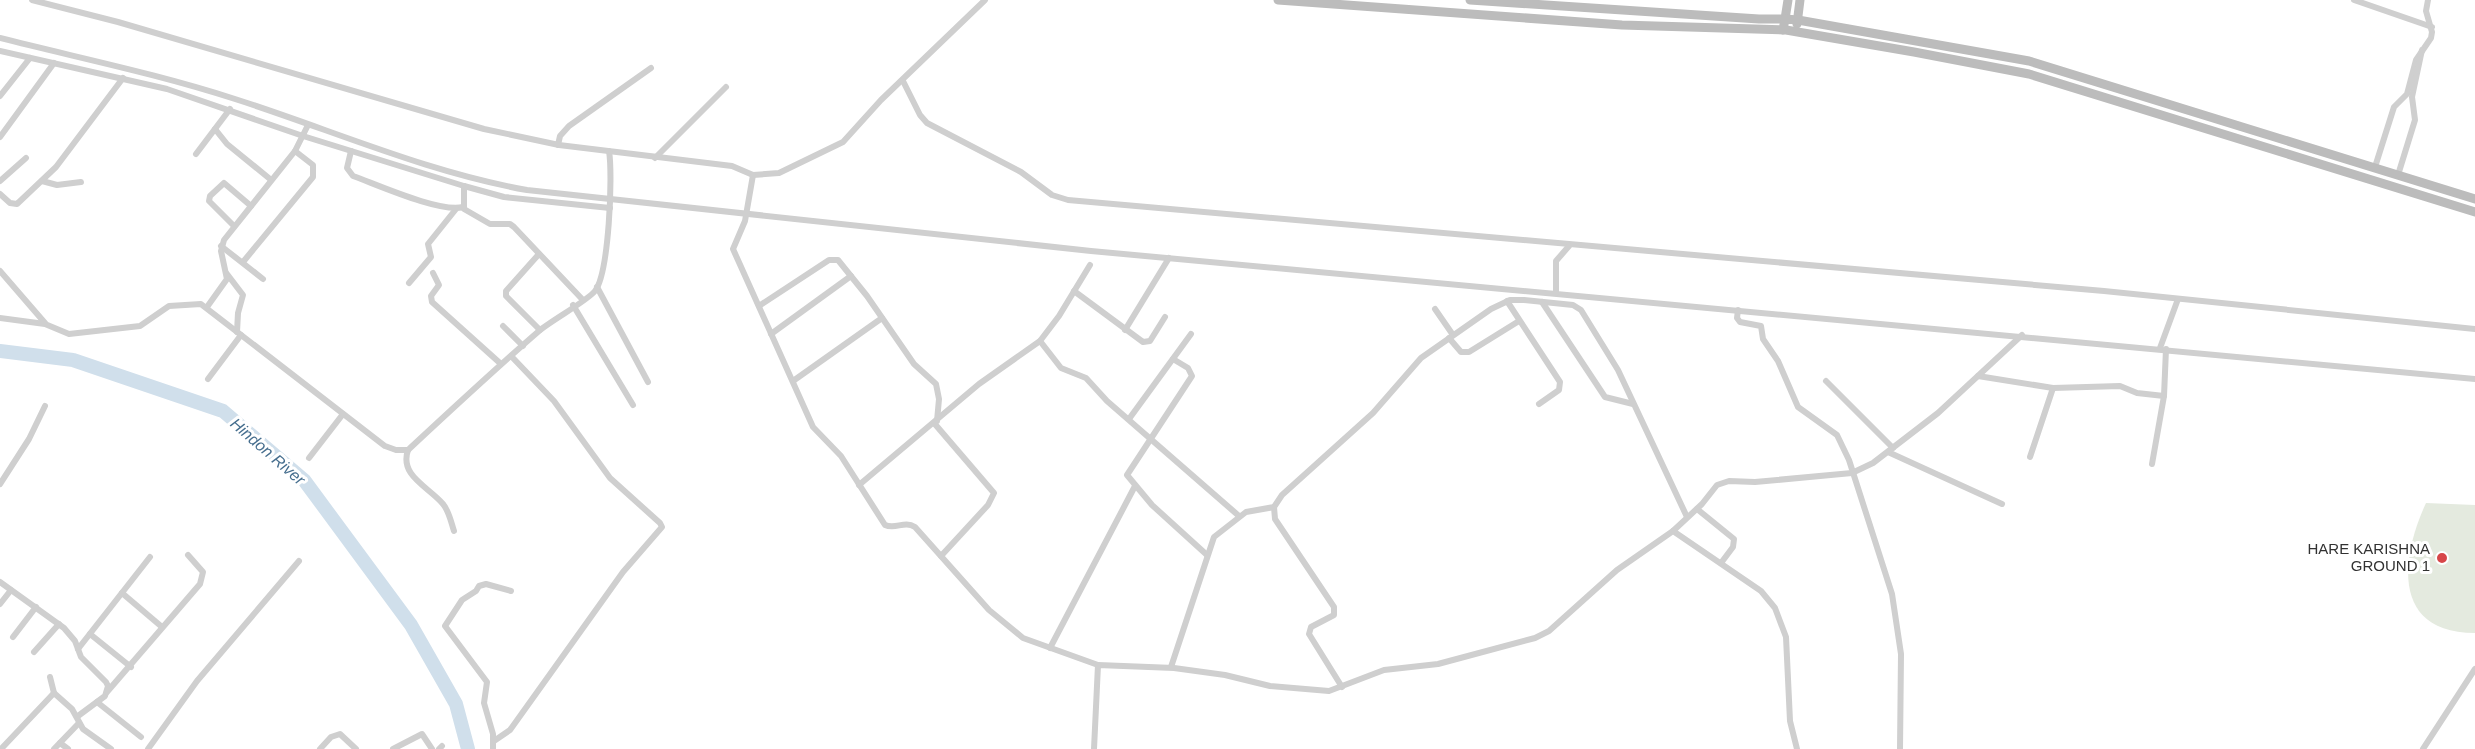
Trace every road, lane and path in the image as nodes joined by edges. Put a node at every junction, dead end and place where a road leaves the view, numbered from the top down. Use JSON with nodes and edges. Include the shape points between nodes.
{"nodes":[{"id":1,"x":32,"y":0,"type":"edge"},
{"id":2,"x":985,"y":0,"type":"edge"},
{"id":3,"x":1278,"y":0,"type":"edge"},
{"id":4,"x":1470,"y":0,"type":"edge"},
{"id":5,"x":1788,"y":0,"type":"edge"},
{"id":6,"x":1800,"y":0,"type":"edge"},
{"id":7,"x":2354,"y":0,"type":"edge"},
{"id":8,"x":2428,"y":0,"type":"edge"},
{"id":9,"x":1348,"y":2,"type":"edge"},
{"id":10,"x":1364,"y":3,"type":"edge"},
{"id":11,"x":1785,"y":19,"type":"junction"},
{"id":12,"x":1798,"y":20,"type":"junction"},
{"id":13,"x":2432,"y":27,"type":"junction"},
{"id":14,"x":1783,"y":30,"type":"junction"},
{"id":15,"x":1796,"y":32,"type":"junction"},
{"id":16,"x":0,"y":38,"type":"edge"},
{"id":17,"x":2422,"y":50,"type":"junction"},
{"id":18,"x":1,"y":53,"type":"edge"},
{"id":19,"x":30,"y":58,"type":"junction"},
{"id":20,"x":54,"y":63,"type":"junction"},
{"id":21,"x":651,"y":68,"type":"dead end"},
{"id":22,"x":123,"y":78,"type":"junction"},
{"id":23,"x":903,"y":81,"type":"junction"},
{"id":24,"x":726,"y":87,"type":"dead end"},
{"id":25,"x":0,"y":96,"type":"edge"},
{"id":26,"x":230,"y":109,"type":"junction"},
{"id":27,"x":308,"y":125,"type":"junction"},
{"id":28,"x":216,"y":129,"type":"junction"},
{"id":29,"x":303,"y":136,"type":"junction"},
{"id":30,"x":0,"y":137,"type":"edge"},
{"id":31,"x":558,"y":145,"type":"junction"},
{"id":32,"x":295,"y":151,"type":"junction"},
{"id":33,"x":351,"y":151,"type":"junction"},
{"id":34,"x":609,"y":151,"type":"junction"},
{"id":35,"x":196,"y":154,"type":"dead end"},
{"id":36,"x":26,"y":158,"type":"dead end"},
{"id":37,"x":655,"y":158,"type":"junction"},
{"id":38,"x":2375,"y":165,"type":"junction"},
{"id":39,"x":2399,"y":171,"type":"junction"},
{"id":40,"x":753,"y":175,"type":"junction"},
{"id":41,"x":2368,"y":178,"type":"junction"},
{"id":42,"x":270,"y":179,"type":"junction"},
{"id":43,"x":0,"y":181,"type":"edge"},
{"id":44,"x":42,"y":181,"type":"junction"},
{"id":45,"x":81,"y":182,"type":"dead end"},
{"id":46,"x":464,"y":186,"type":"junction"},
{"id":47,"x":0,"y":194,"type":"edge"},
{"id":48,"x":2475,"y":199,"type":"edge"},
{"id":49,"x":610,"y":200,"type":"junction"},
{"id":50,"x":250,"y":206,"type":"junction"},
{"id":51,"x":459,"y":208,"type":"junction"},
{"id":52,"x":610,"y":208,"type":"junction"},
{"id":53,"x":2475,"y":212,"type":"edge"},
{"id":54,"x":747,"y":215,"type":"junction"},
{"id":55,"x":234,"y":226,"type":"junction"},
{"id":56,"x":222,"y":246,"type":"junction"},
{"id":57,"x":1569,"y":246,"type":"junction"},
{"id":58,"x":539,"y":254,"type":"junction"},
{"id":59,"x":1169,"y":258,"type":"junction"},
{"id":60,"x":243,"y":262,"type":"junction"},
{"id":61,"x":1090,"y":265,"type":"dead end"},
{"id":62,"x":0,"y":272,"type":"edge"},
{"id":63,"x":433,"y":273,"type":"dead end"},
{"id":64,"x":227,"y":274,"type":"junction"},
{"id":65,"x":851,"y":276,"type":"junction"},
{"id":66,"x":263,"y":279,"type":"dead end"},
{"id":67,"x":409,"y":283,"type":"dead end"},
{"id":68,"x":597,"y":287,"type":"junction"},
{"id":69,"x":1074,"y":291,"type":"junction"},
{"id":70,"x":1556,"y":293,"type":"junction"},
{"id":71,"x":582,"y":299,"type":"junction"},
{"id":72,"x":2178,"y":299,"type":"junction"},
{"id":73,"x":1507,"y":301,"type":"junction"},
{"id":74,"x":1542,"y":302,"type":"junction"},
{"id":75,"x":573,"y":305,"type":"junction"},
{"id":76,"x":759,"y":306,"type":"junction"},
{"id":77,"x":207,"y":307,"type":"junction"},
{"id":78,"x":1435,"y":309,"type":"dead end"},
{"id":79,"x":1738,"y":310,"type":"junction"},
{"id":80,"x":1165,"y":317,"type":"dead end"},
{"id":81,"x":0,"y":318,"type":"edge"},
{"id":82,"x":882,"y":318,"type":"junction"},
{"id":83,"x":1519,"y":321,"type":"junction"},
{"id":84,"x":45,"y":324,"type":"junction"},
{"id":85,"x":503,"y":326,"type":"dead end"},
{"id":86,"x":2475,"y":329,"type":"edge"},
{"id":87,"x":540,"y":330,"type":"junction"},
{"id":88,"x":1125,"y":330,"type":"junction"},
{"id":89,"x":239,"y":333,"type":"junction"},
{"id":90,"x":771,"y":334,"type":"junction"},
{"id":91,"x":1191,"y":334,"type":"dead end"},
{"id":92,"x":2022,"y":335,"type":"junction"},
{"id":93,"x":1451,"y":337,"type":"junction"},
{"id":94,"x":1040,"y":341,"type":"junction"},
{"id":95,"x":523,"y":346,"type":"junction"},
{"id":96,"x":2163,"y":349,"type":"junction"},
{"id":97,"x":512,"y":357,"type":"junction"},
{"id":98,"x":1173,"y":359,"type":"junction"},
{"id":99,"x":501,"y":364,"type":"junction"},
{"id":100,"x":1978,"y":376,"type":"junction"},
{"id":101,"x":208,"y":379,"type":"dead end"},
{"id":102,"x":2475,"y":379,"type":"edge"},
{"id":103,"x":793,"y":381,"type":"junction"},
{"id":104,"x":1826,"y":381,"type":"dead end"},
{"id":105,"x":648,"y":382,"type":"dead end"},
{"id":106,"x":2053,"y":388,"type":"junction"},
{"id":107,"x":2164,"y":396,"type":"junction"},
{"id":108,"x":1539,"y":404,"type":"dead end"},
{"id":109,"x":633,"y":405,"type":"dead end"},
{"id":110,"x":1633,"y":405,"type":"junction"},
{"id":111,"x":45,"y":406,"type":"dead end"},
{"id":112,"x":343,"y":414,"type":"junction"},
{"id":113,"x":1129,"y":419,"type":"junction"},
{"id":114,"x":935,"y":422,"type":"junction"},
{"id":115,"x":1152,"y":438,"type":"junction"},
{"id":116,"x":408,"y":450,"type":"junction"},
{"id":117,"x":1890,"y":450,"type":"junction"},
{"id":118,"x":2030,"y":457,"type":"dead end"},
{"id":119,"x":309,"y":458,"type":"dead end"},
{"id":120,"x":2152,"y":464,"type":"dead end"},
{"id":121,"x":1852,"y":473,"type":"junction"},
{"id":122,"x":0,"y":484,"type":"edge"},
{"id":123,"x":860,"y":485,"type":"junction"},
{"id":124,"x":1135,"y":486,"type":"junction"},
{"id":125,"x":2002,"y":504,"type":"dead end"},
{"id":126,"x":1274,"y":507,"type":"junction"},
{"id":127,"x":1697,"y":509,"type":"junction"},
{"id":128,"x":1239,"y":516,"type":"junction"},
{"id":129,"x":1687,"y":517,"type":"junction"},
{"id":130,"x":454,"y":531,"type":"dead end"},
{"id":131,"x":1673,"y":531,"type":"junction"},
{"id":132,"x":188,"y":555,"type":"dead end"},
{"id":133,"x":1207,"y":555,"type":"junction"},
{"id":134,"x":941,"y":556,"type":"junction"},
{"id":135,"x":150,"y":557,"type":"dead end"},
{"id":136,"x":299,"y":561,"type":"dead end"},
{"id":137,"x":1721,"y":563,"type":"junction"},
{"id":138,"x":0,"y":582,"type":"edge"},
{"id":139,"x":11,"y":590,"type":"junction"},
{"id":140,"x":511,"y":591,"type":"dead end"},
{"id":141,"x":122,"y":593,"type":"junction"},
{"id":142,"x":0,"y":604,"type":"edge"},
{"id":143,"x":36,"y":607,"type":"junction"},
{"id":144,"x":59,"y":624,"type":"junction"},
{"id":145,"x":162,"y":627,"type":"junction"},
{"id":146,"x":90,"y":634,"type":"junction"},
{"id":147,"x":13,"y":637,"type":"dead end"},
{"id":148,"x":1050,"y":648,"type":"junction"},
{"id":149,"x":78,"y":649,"type":"junction"},
{"id":150,"x":34,"y":652,"type":"dead end"},
{"id":151,"x":1098,"y":665,"type":"junction"},
{"id":152,"x":131,"y":667,"type":"junction"},
{"id":153,"x":1171,"y":668,"type":"junction"},
{"id":154,"x":2475,"y":669,"type":"edge"},
{"id":155,"x":50,"y":677,"type":"dead end"},
{"id":156,"x":1342,"y":687,"type":"junction"},
{"id":157,"x":107,"y":692,"type":"junction"},
{"id":158,"x":54,"y":693,"type":"junction"},
{"id":159,"x":97,"y":702,"type":"junction"},
{"id":160,"x":78,"y":719,"type":"junction"},
{"id":161,"x":141,"y":737,"type":"dead end"},
{"id":162,"x":494,"y":741,"type":"junction"},
{"id":163,"x":60,"y":743,"type":"junction"},
{"id":164,"x":1,"y":749,"type":"edge"},
{"id":165,"x":54,"y":749,"type":"edge"},
{"id":166,"x":68,"y":749,"type":"edge"},
{"id":167,"x":111,"y":749,"type":"edge"},
{"id":168,"x":148,"y":749,"type":"edge"},
{"id":169,"x":320,"y":749,"type":"edge"},
{"id":170,"x":356,"y":749,"type":"edge"},
{"id":171,"x":393,"y":749,"type":"edge"},
{"id":172,"x":432,"y":749,"type":"edge"},
{"id":173,"x":493,"y":749,"type":"edge"},
{"id":174,"x":1094,"y":749,"type":"edge"},
{"id":175,"x":1797,"y":749,"type":"edge"},
{"id":176,"x":1900,"y":749,"type":"edge"},
{"id":177,"x":2423,"y":749,"type":"edge"}],
"edges":[{"from":1,"to":31,"type":"street","via":[[484,129]]},
{"from":2,"to":23,"type":"street"},
{"from":3,"to":9,"type":"street"},
{"from":4,"to":11,"type":"street"},
{"from":5,"to":11,"type":"street"},
{"from":6,"to":12,"type":"street"},
{"from":7,"to":13,"type":"street"},
{"from":8,"to":13,"type":"street","via":[[2426,11]]},
{"from":9,"to":10,"type":"street"},
{"from":10,"to":14,"type":"street","via":[[1622,25]]},
{"from":11,"to":12,"type":"street"},
{"from":11,"to":14,"type":"street"},
{"from":12,"to":15,"type":"street"},
{"from":12,"to":38,"type":"street","via":[[2029,61]]},
{"from":13,"to":17,"type":"street"},
{"from":14,"to":15,"type":"street"},
{"from":15,"to":41,"type":"street","via":[[2029,74]]},
{"from":16,"to":27,"type":"street","via":[[140,71]]},
{"from":17,"to":38,"type":"street","via":[[2407,94],[2394,107]]},
{"from":17,"to":39,"type":"street","via":[[2412,97],[2415,120]]},
{"from":18,"to":19,"type":"street"},
{"from":19,"to":20,"type":"street"},
{"from":19,"to":25,"type":"street"},
{"from":20,"to":22,"type":"street"},
{"from":20,"to":30,"type":"street"},
{"from":21,"to":31,"type":"street","via":[[569,126]]},
{"from":22,"to":26,"type":"street"},
{"from":22,"to":44,"type":"street"},
{"from":23,"to":40,"type":"street","via":[[843,142],[829,151],[779,172]]},
{"from":23,"to":57,"type":"street","via":[[927,123],[1021,172],[1052,195],[1068,200]]},
{"from":24,"to":37,"type":"street"},
{"from":26,"to":28,"type":"street"},
{"from":26,"to":29,"type":"street"},
{"from":27,"to":29,"type":"street"},
{"from":27,"to":49,"type":"street","via":[[500,185]]},
{"from":28,"to":35,"type":"street"},
{"from":28,"to":42,"type":"street","via":[[227,144]]},
{"from":29,"to":32,"type":"street"},
{"from":29,"to":33,"type":"street"},
{"from":31,"to":34,"type":"street"},
{"from":32,"to":42,"type":"street"},
{"from":32,"to":60,"type":"street","via":[[313,165],[313,177]]},
{"from":33,"to":46,"type":"street"},
{"from":33,"to":51,"type":"street","via":[[347,168],[350,174],[422,201]]},
{"from":34,"to":37,"type":"street"},
{"from":34,"to":49,"type":"street"},
{"from":36,"to":43,"type":"street"},
{"from":37,"to":40,"type":"street","via":[[732,166]]},
{"from":38,"to":39,"type":"street"},
{"from":38,"to":41,"type":"street"},
{"from":39,"to":48,"type":"street"},
{"from":40,"to":54,"type":"street"},
{"from":41,"to":53,"type":"street"},
{"from":42,"to":50,"type":"street"},
{"from":44,"to":45,"type":"street","via":[[57,185]]},
{"from":44,"to":47,"type":"street","via":[[17,204]]},
{"from":46,"to":51,"type":"street"},
{"from":46,"to":52,"type":"street","via":[[504,196]]},
{"from":49,"to":52,"type":"street"},
{"from":49,"to":54,"type":"street"},
{"from":50,"to":55,"type":"street"},
{"from":50,"to":55,"type":"street","via":[[228,185],[219,185],[209,201]]},
{"from":51,"to":58,"type":"street","via":[[490,224],[510,224]]},
{"from":51,"to":67,"type":"street","via":[[428,244],[431,257]]},
{"from":52,"to":68,"type":"street"},
{"from":54,"to":59,"type":"street"},
{"from":54,"to":76,"type":"street","via":[[733,249]]},
{"from":55,"to":56,"type":"street"},
{"from":56,"to":60,"type":"street"},
{"from":56,"to":64,"type":"street"},
{"from":57,"to":70,"type":"street","via":[[1556,261]]},
{"from":57,"to":72,"type":"street"},
{"from":58,"to":71,"type":"street"},
{"from":58,"to":87,"type":"street","via":[[506,291],[506,296]]},
{"from":59,"to":70,"type":"street"},
{"from":59,"to":88,"type":"street"},
{"from":60,"to":66,"type":"street"},
{"from":61,"to":69,"type":"street"},
{"from":62,"to":84,"type":"street"},
{"from":63,"to":99,"type":"street","via":[[439,285],[430,296],[432,302]]},
{"from":64,"to":77,"type":"street","via":[[224,285]]},
{"from":64,"to":89,"type":"street","via":[[243,294],[238,313]]},
{"from":65,"to":76,"type":"street","via":[[838,260],[829,260]]},
{"from":65,"to":82,"type":"street"},
{"from":65,"to":90,"type":"street"},
{"from":68,"to":71,"type":"street"},
{"from":68,"to":105,"type":"street"},
{"from":69,"to":88,"type":"street"},
{"from":69,"to":94,"type":"street"},
{"from":70,"to":79,"type":"street"},
{"from":71,"to":75,"type":"street"},
{"from":72,"to":86,"type":"street"},
{"from":72,"to":96,"type":"street"},
{"from":73,"to":74,"type":"street"},
{"from":73,"to":83,"type":"street"},
{"from":73,"to":93,"type":"street"},
{"from":74,"to":110,"type":"street","via":[[1605,397]]},
{"from":74,"to":110,"type":"street","via":[[1573,305],[1581,310],[1618,370]]},
{"from":75,"to":87,"type":"street"},
{"from":75,"to":109,"type":"street"},
{"from":76,"to":90,"type":"street"},
{"from":77,"to":84,"type":"street","via":[[194,303],[169,306],[140,326],[69,334]]},
{"from":77,"to":89,"type":"street"},
{"from":78,"to":93,"type":"street"},
{"from":79,"to":92,"type":"street"},
{"from":79,"to":121,"type":"street","via":[[1740,322],[1761,326],[1763,339],[1778,361],[1798,406],[1837,435]]},
{"from":80,"to":88,"type":"street","via":[[1148,343]]},
{"from":81,"to":84,"type":"street"},
{"from":82,"to":103,"type":"street"},
{"from":82,"to":114,"type":"street","via":[[914,364],[936,384],[939,399]]},
{"from":83,"to":93,"type":"street","via":[[1469,352],[1461,352]]},
{"from":83,"to":108,"type":"street","via":[[1560,382],[1559,390]]},
{"from":85,"to":95,"type":"street"},
{"from":87,"to":95,"type":"street"},
{"from":89,"to":101,"type":"street"},
{"from":89,"to":112,"type":"street"},
{"from":90,"to":103,"type":"street"},
{"from":91,"to":98,"type":"street"},
{"from":92,"to":96,"type":"street"},
{"from":92,"to":100,"type":"street"},
{"from":93,"to":126,"type":"street","via":[[1421,358],[1373,413],[1282,495]]},
{"from":94,"to":113,"type":"street","via":[[1061,368],[1081,374]]},
{"from":94,"to":114,"type":"street","via":[[979,384]]},
{"from":95,"to":97,"type":"street"},
{"from":96,"to":102,"type":"street"},
{"from":96,"to":107,"type":"street"},
{"from":97,"to":99,"type":"street"},
{"from":97,"to":162,"type":"street","via":[[554,401],[610,478],[662,527],[623,572],[510,730]]},
{"from":98,"to":113,"type":"street"},
{"from":98,"to":115,"type":"street","via":[[1192,376]]},
{"from":99,"to":116,"type":"street"},
{"from":100,"to":106,"type":"street"},
{"from":100,"to":117,"type":"street"},
{"from":103,"to":123,"type":"street","via":[[813,427],[841,456]]},
{"from":104,"to":117,"type":"street"},
{"from":106,"to":107,"type":"street","via":[[2120,386],[2137,393]]},
{"from":106,"to":118,"type":"street"},
{"from":107,"to":120,"type":"street"},
{"from":110,"to":129,"type":"street"},
{"from":111,"to":122,"type":"street"},
{"from":112,"to":116,"type":"street","via":[[391,449]]},
{"from":112,"to":119,"type":"street"},
{"from":113,"to":115,"type":"street"},
{"from":114,"to":123,"type":"street"},
{"from":114,"to":134,"type":"street","via":[[994,493],[988,505]]},
{"from":115,"to":124,"type":"street","via":[[1128,470]]},
{"from":115,"to":128,"type":"street"},
{"from":116,"to":130,"type":"street","via":[[408,471],[443,504]]},
{"from":117,"to":121,"type":"street"},
{"from":117,"to":125,"type":"street"},
{"from":121,"to":127,"type":"street","via":[[1723,482]]},
{"from":121,"to":176,"type":"street","via":[[1892,594],[1901,654]]},
{"from":123,"to":134,"type":"street","via":[[885,525],[911,524]]},
{"from":124,"to":133,"type":"street"},
{"from":124,"to":148,"type":"street"},
{"from":126,"to":128,"type":"street"},
{"from":126,"to":156,"type":"street","via":[[1275,519],[1335,607],[1334,615],[1311,627],[1309,634]]},
{"from":127,"to":129,"type":"street"},
{"from":127,"to":137,"type":"street","via":[[1734,539]]},
{"from":128,"to":133,"type":"street","via":[[1214,537]]},
{"from":129,"to":131,"type":"street"},
{"from":131,"to":137,"type":"street"},
{"from":131,"to":156,"type":"street","via":[[1617,570],[1549,631],[1535,638],[1438,664],[1384,670]]},
{"from":132,"to":145,"type":"street","via":[[203,578]]},
{"from":133,"to":153,"type":"street"},
{"from":134,"to":148,"type":"street","via":[[989,610],[1023,638]]},
{"from":135,"to":141,"type":"street"},
{"from":136,"to":168,"type":"street","via":[[197,681]]},
{"from":137,"to":175,"type":"street","via":[[1761,591],[1782,622],[1790,722]]},
{"from":138,"to":139,"type":"street"},
{"from":139,"to":142,"type":"street"},
{"from":139,"to":143,"type":"street"},
{"from":140,"to":162,"type":"street","via":[[486,584],[479,586],[462,600],[446,626],[487,682],[485,711]]},
{"from":141,"to":145,"type":"street"},
{"from":141,"to":146,"type":"street"},
{"from":143,"to":144,"type":"street"},
{"from":143,"to":147,"type":"street"},
{"from":144,"to":149,"type":"street"},
{"from":144,"to":150,"type":"street"},
{"from":145,"to":152,"type":"street"},
{"from":146,"to":149,"type":"street"},
{"from":146,"to":152,"type":"street"},
{"from":148,"to":151,"type":"street"},
{"from":149,"to":157,"type":"street","via":[[106,682]]},
{"from":151,"to":153,"type":"street"},
{"from":151,"to":174,"type":"street"},
{"from":152,"to":157,"type":"street"},
{"from":153,"to":156,"type":"street","via":[[1314,692]]},
{"from":154,"to":177,"type":"street"},
{"from":155,"to":158,"type":"street"},
{"from":157,"to":159,"type":"street"},
{"from":158,"to":160,"type":"street"},
{"from":158,"to":164,"type":"street"},
{"from":159,"to":160,"type":"street"},
{"from":159,"to":161,"type":"street"},
{"from":160,"to":163,"type":"street"},
{"from":160,"to":167,"type":"street"},
{"from":162,"to":173,"type":"street"},
{"from":163,"to":165,"type":"street"},
{"from":163,"to":166,"type":"street"},
{"from":169,"to":170,"type":"street","via":[[340,734]]},
{"from":171,"to":172,"type":"street","via":[[422,734]]}]}
